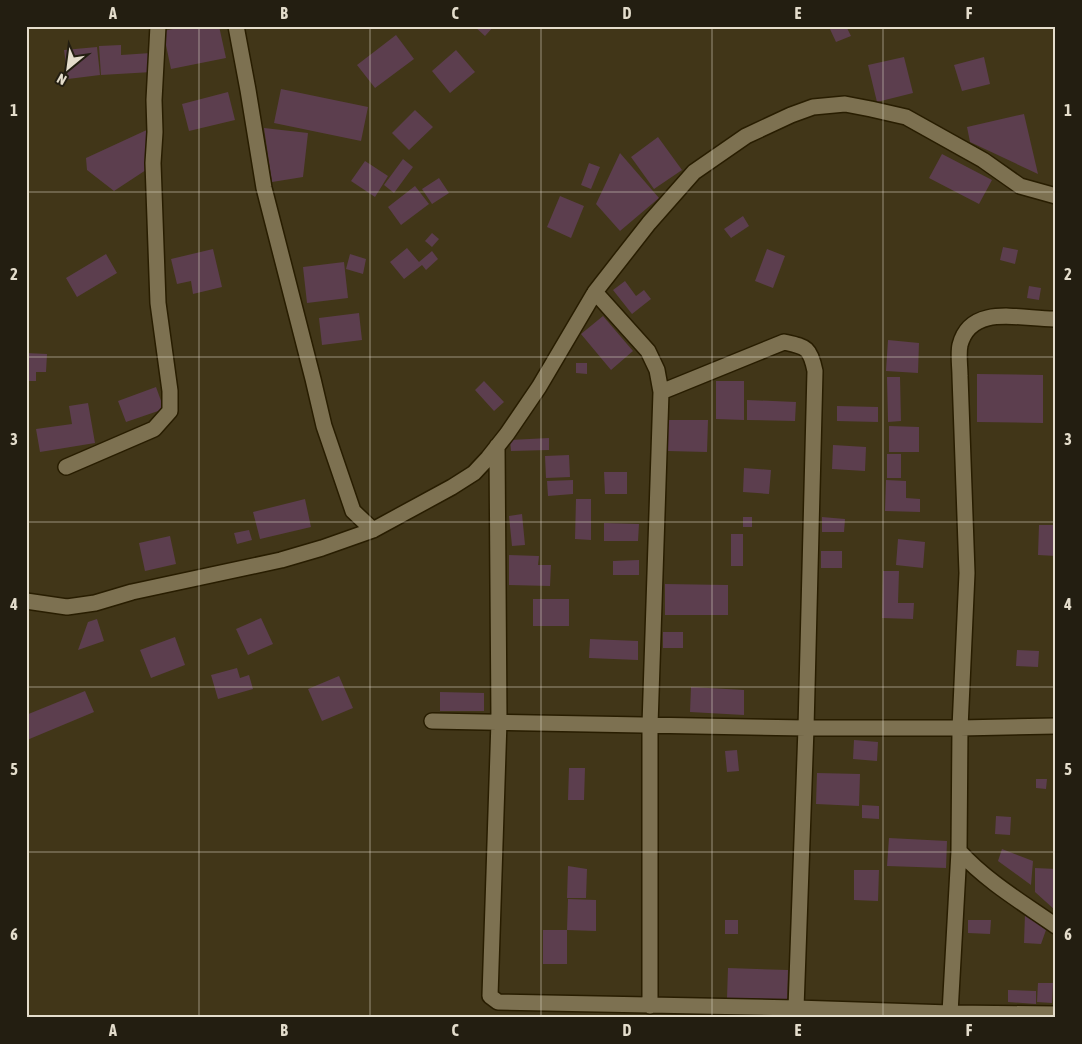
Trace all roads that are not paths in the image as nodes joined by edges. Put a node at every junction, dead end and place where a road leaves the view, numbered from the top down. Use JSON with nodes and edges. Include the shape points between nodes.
{"nodes":[{"id":1,"x":158,"y":26,"type":"edge"},
{"id":2,"x":236,"y":26,"type":"edge"},
{"id":3,"x":1056,"y":196,"type":"edge"},
{"id":4,"x":595,"y":292,"type":"junction"},
{"id":5,"x":1056,"y":319,"type":"edge"},
{"id":6,"x":661,"y":392,"type":"junction"},
{"id":7,"x":497,"y":446,"type":"junction"},
{"id":8,"x":66,"y":467,"type":"dead end"},
{"id":9,"x":373,"y":530,"type":"junction"},
{"id":10,"x":26,"y":601,"type":"edge"},
{"id":11,"x":432,"y":721,"type":"dead end"},
{"id":12,"x":498,"y":722,"type":"junction"},
{"id":13,"x":650,"y":725,"type":"junction"},
{"id":14,"x":1056,"y":726,"type":"edge"},
{"id":15,"x":806,"y":728,"type":"junction"},
{"id":16,"x":960,"y":728,"type":"junction"},
{"id":17,"x":960,"y":851,"type":"junction"},
{"id":18,"x":1056,"y":926,"type":"edge"},
{"id":19,"x":650,"y":1006,"type":"junction"},
{"id":20,"x":796,"y":1008,"type":"junction"},
{"id":21,"x":950,"y":1013,"type":"junction"},
{"id":22,"x":1056,"y":1014,"type":"edge"}],
"edges":[{"from":1,"to":8,"type":"street","via":[[153,171],[158,303],[170,411],[154,429]]},
{"from":2,"to":9,"type":"street","via":[[264,188],[324,426],[353,511]]},
{"from":3,"to":4,"type":"street","via":[[1020,186],[983,160],[906,117],[845,104],[813,107],[746,136],[694,172]]},
{"from":4,"to":6,"type":"street","via":[[648,351],[658,370]]},
{"from":4,"to":7,"type":"street","via":[[539,387]]},
{"from":5,"to":16,"type":"street","via":[[996,316],[982,319],[968,329],[960,346],[967,572]]},
{"from":6,"to":13,"type":"street"},
{"from":6,"to":15,"type":"street","via":[[784,342],[802,346],[812,355],[815,370]]},
{"from":7,"to":9,"type":"street","via":[[474,473]]},
{"from":7,"to":12,"type":"street"},
{"from":9,"to":10,"type":"street","via":[[281,560],[95,603],[67,607]]},
{"from":11,"to":12,"type":"street"},
{"from":12,"to":13,"type":"street"},
{"from":12,"to":19,"type":"street","via":[[490,996],[498,1002]]},
{"from":13,"to":15,"type":"street"},
{"from":13,"to":19,"type":"street"},
{"from":14,"to":16,"type":"street"},
{"from":15,"to":16,"type":"street"},
{"from":15,"to":20,"type":"street"},
{"from":16,"to":17,"type":"street"},
{"from":17,"to":18,"type":"street","via":[[984,876]]},
{"from":17,"to":21,"type":"street"},
{"from":19,"to":20,"type":"street"},
{"from":20,"to":21,"type":"street"},
{"from":21,"to":22,"type":"street"}]}
